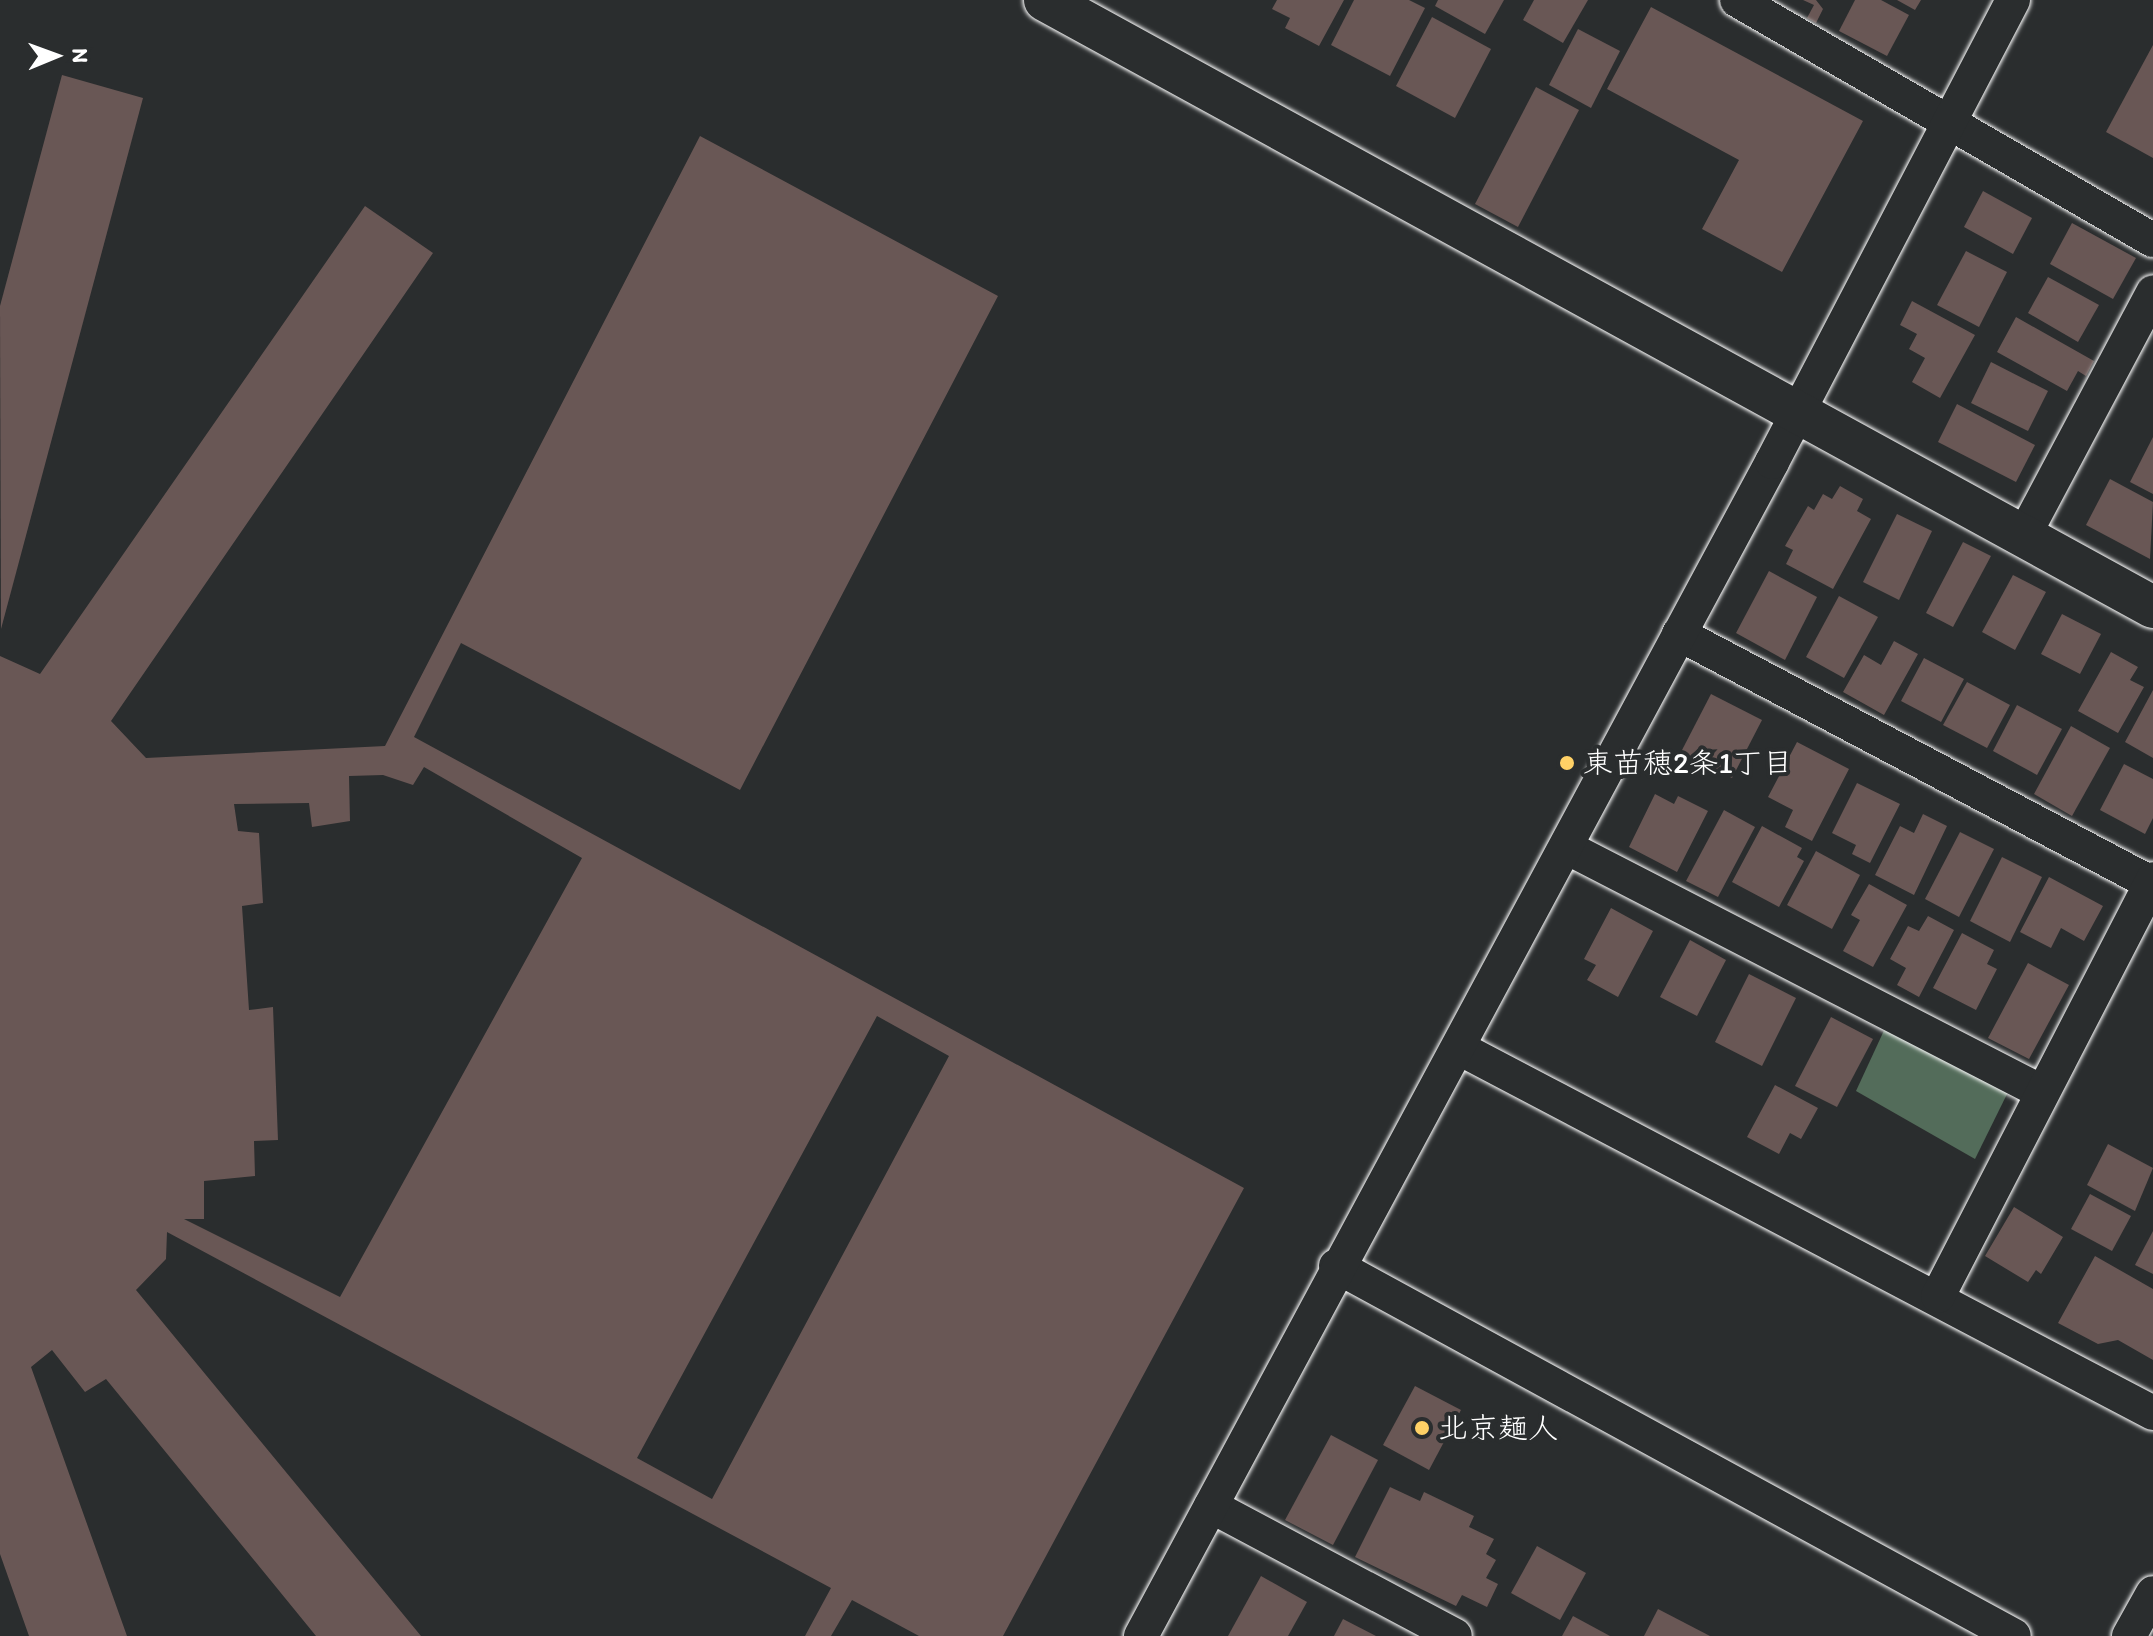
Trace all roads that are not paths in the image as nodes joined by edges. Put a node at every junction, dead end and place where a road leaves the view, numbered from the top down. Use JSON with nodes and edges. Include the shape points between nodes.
{"nodes":[{"id":1,"x":1045,"y":0,"type":"edge"},
{"id":2,"x":1737,"y":0,"type":"edge"},
{"id":3,"x":2013,"y":0,"type":"edge"},
{"id":4,"x":1948,"y":122,"type":"junction"},
{"id":5,"x":2153,"y":240,"type":"edge"},
{"id":6,"x":2153,"y":292,"type":"edge"},
{"id":7,"x":1796,"y":414,"type":"junction"},
{"id":8,"x":2023,"y":537,"type":"junction"},
{"id":9,"x":2153,"y":607,"type":"edge"},
{"id":10,"x":1679,"y":634,"type":"junction"},
{"id":11,"x":1566,"y":847,"type":"junction"},
{"id":12,"x":2152,"y":881,"type":"edge"},
{"id":13,"x":1459,"y":1048,"type":"junction"},
{"id":14,"x":2042,"y":1092,"type":"junction"},
{"id":15,"x":1336,"y":1266,"type":"junction"},
{"id":16,"x":1938,"y":1296,"type":"junction"},
{"id":17,"x":2153,"y":1413,"type":"edge"},
{"id":18,"x":1211,"y":1506,"type":"junction"},
{"id":19,"x":2153,"y":1593,"type":"edge"},
{"id":20,"x":1141,"y":1636,"type":"edge"},
{"id":21,"x":1455,"y":1636,"type":"edge"},
{"id":22,"x":2014,"y":1636,"type":"edge"},
{"id":23,"x":2129,"y":1636,"type":"edge"}],
"edges":[{"from":1,"to":7,"type":"street"},
{"from":2,"to":4,"type":"street"},
{"from":3,"to":4,"type":"street"},
{"from":4,"to":5,"type":"street"},
{"from":4,"to":7,"type":"street"},
{"from":6,"to":8,"type":"street"},
{"from":7,"to":8,"type":"street"},
{"from":7,"to":10,"type":"street"},
{"from":8,"to":9,"type":"street"},
{"from":10,"to":11,"type":"street"},
{"from":10,"to":12,"type":"street"},
{"from":11,"to":13,"type":"street"},
{"from":11,"to":14,"type":"street"},
{"from":12,"to":14,"type":"street"},
{"from":13,"to":15,"type":"street"},
{"from":13,"to":16,"type":"street"},
{"from":14,"to":16,"type":"street"},
{"from":15,"to":18,"type":"street"},
{"from":15,"to":22,"type":"street"},
{"from":16,"to":17,"type":"street"},
{"from":18,"to":20,"type":"street"},
{"from":18,"to":21,"type":"street"},
{"from":19,"to":23,"type":"street"}]}
